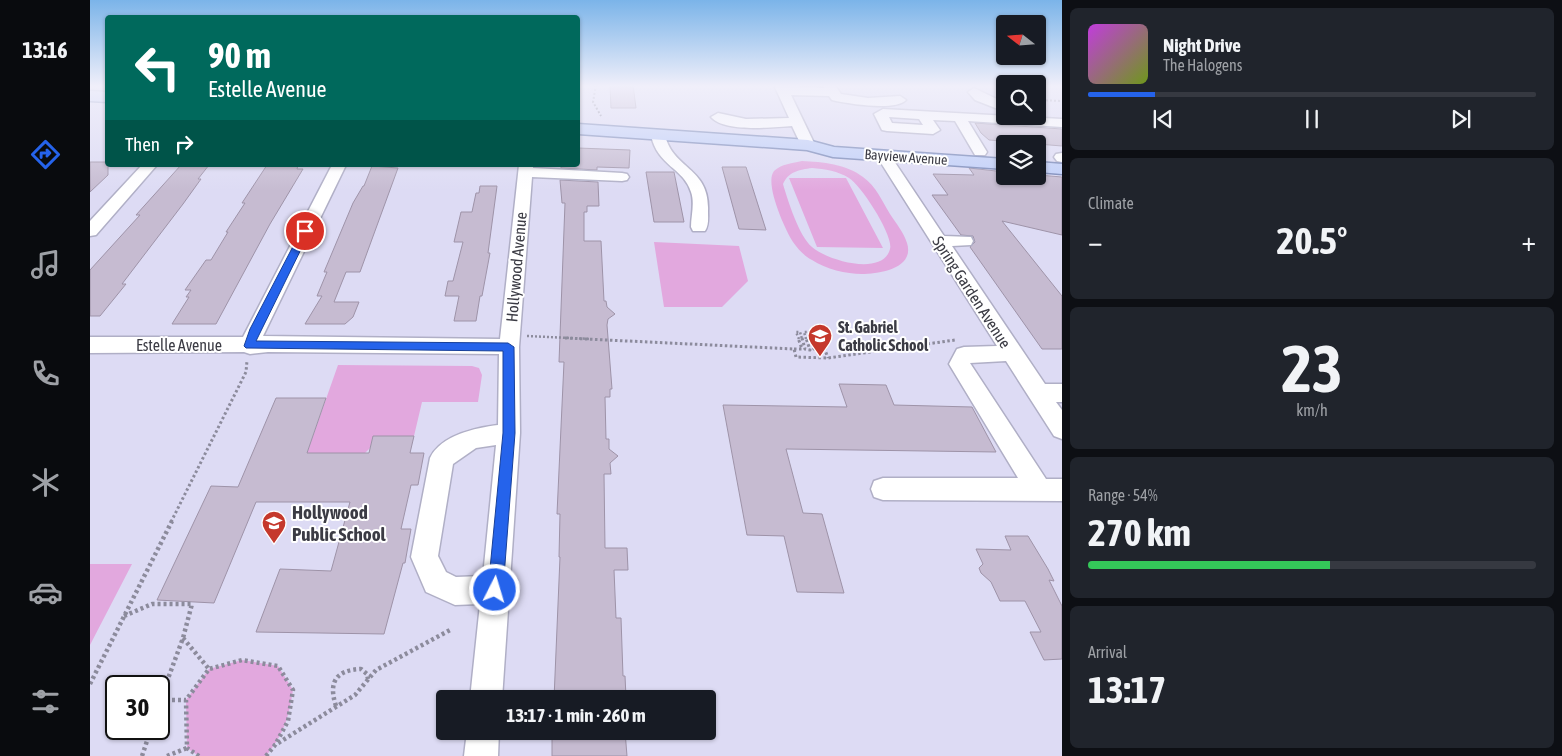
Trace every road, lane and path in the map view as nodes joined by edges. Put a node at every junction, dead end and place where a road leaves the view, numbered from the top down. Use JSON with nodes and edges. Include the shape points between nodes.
{"nodes":[{"id":1,"x":725,"y":120,"type":"edge"},
{"id":2,"x":961,"y":120,"type":"edge"},
{"id":3,"x":1015,"y":120,"type":"edge"},
{"id":4,"x":798,"y":122,"type":"joint"},
{"id":5,"x":1062,"y":123,"type":"edge"},
{"id":6,"x":580,"y":129,"type":"edge"},
{"id":7,"x":658,"y":135,"type":"junction"},
{"id":8,"x":808,"y":145,"type":"junction"},
{"id":9,"x":949,"y":149,"type":"junction"},
{"id":10,"x":980,"y":152,"type":"junction"},
{"id":11,"x":996,"y":153,"type":"edge"},
{"id":12,"x":882,"y":155,"type":"junction"},
{"id":13,"x":1046,"y":157,"type":"edge"},
{"id":14,"x":1062,"y":160,"type":"edge"},
{"id":15,"x":996,"y":163,"type":"edge"},
{"id":16,"x":1046,"y":165,"type":"edge"},
{"id":17,"x":148,"y":167,"type":"edge"},
{"id":18,"x":338,"y":167,"type":"edge"},
{"id":19,"x":525,"y":168,"type":"edge"},
{"id":20,"x":622,"y":177,"type":"dead end"},
{"id":21,"x":699,"y":227,"type":"dead end"},
{"id":22,"x":90,"y":231,"type":"edge"},
{"id":23,"x":939,"y":241,"type":"junction"},
{"id":24,"x":965,"y":241,"type":"dead end"},
{"id":25,"x":962,"y":339,"type":"dead end"},
{"id":26,"x":515,"y":341,"type":"junction"},
{"id":27,"x":90,"y":345,"type":"edge"},
{"id":28,"x":250,"y":346,"type":"junction"},
{"id":29,"x":794,"y":349,"type":"junction"},
{"id":30,"x":1012,"y":353,"type":"junction"},
{"id":31,"x":828,"y":358,"type":"junction"},
{"id":32,"x":1038,"y":393,"type":"junction"},
{"id":33,"x":1062,"y":393,"type":"edge"},
{"id":34,"x":1062,"y":429,"type":"edge"},
{"id":35,"x":509,"y":433,"type":"junction"},
{"id":36,"x":883,"y":489,"type":"dead end"},
{"id":37,"x":1050,"y":490,"type":"edge"},
{"id":38,"x":495,"y":590,"type":"junction"},
{"id":39,"x":123,"y":617,"type":"junction"},
{"id":40,"x":450,"y":630,"type":"dead end"},
{"id":41,"x":182,"y":638,"type":"junction"},
{"id":42,"x":209,"y":669,"type":"junction"},
{"id":43,"x":169,"y":675,"type":"edge"},
{"id":44,"x":368,"y":679,"type":"junction"},
{"id":45,"x":90,"y":684,"type":"edge"},
{"id":46,"x":487,"y":690,"type":"edge"},
{"id":47,"x":186,"y":700,"type":"junction"},
{"id":48,"x":170,"y":701,"type":"edge"},
{"id":49,"x":336,"y":706,"type":"junction"},
{"id":50,"x":147,"y":740,"type":"edge"},
{"id":51,"x":482,"y":740,"type":"edge"},
{"id":52,"x":275,"y":744,"type":"junction"},
{"id":53,"x":187,"y":748,"type":"junction"},
{"id":54,"x":142,"y":756,"type":"edge"},
{"id":55,"x":167,"y":756,"type":"edge"},
{"id":56,"x":199,"y":756,"type":"edge"},
{"id":57,"x":266,"y":756,"type":"edge"},
{"id":58,"x":481,"y":756,"type":"edge"}],
"edges":[{"from":1,"to":4,"type":"street"},
{"from":2,"to":10,"type":"street"},
{"from":3,"to":5,"type":"street"},
{"from":4,"to":8,"type":"street"},
{"from":6,"to":7,"type":"main road","name":"Bayview Avenue"},
{"from":7,"to":8,"type":"main road","name":"Bayview Avenue"},
{"from":7,"to":21,"type":"street","via":[[661,150],[690,177],[699,192]]},
{"from":8,"to":9,"type":"main road","name":"Bayview Avenue","via":[[830,141]]},
{"from":8,"to":12,"type":"main road","name":"Bayview Avenue","via":[[833,152]]},
{"from":9,"to":10,"type":"main road","name":"Bayview Avenue"},
{"from":9,"to":12,"type":"main road","via":[[918,153],[888,151]]},
{"from":10,"to":11,"type":"main road","name":"Bayview Avenue"},
{"from":12,"to":15,"type":"main road","name":"Bayview Avenue"},
{"from":12,"to":23,"type":"street","name":"Spring Garden Avenue"},
{"from":13,"to":14,"type":"main road"},
{"from":14,"to":16,"type":"main road"},
{"from":17,"to":22,"type":"street"},
{"from":18,"to":28,"type":"street","via":[[255,329]]},
{"from":19,"to":20,"type":"street"},
{"from":19,"to":26,"type":"street","name":"Hollywood Avenue"},
{"from":23,"to":24,"type":"street"},
{"from":23,"to":30,"type":"street","name":"Spring Garden Avenue"},
{"from":25,"to":31,"type":"path"},
{"from":26,"to":28,"type":"street","name":"Estelle Avenue"},
{"from":26,"to":29,"type":"path","via":[[530,337]]},
{"from":26,"to":35,"type":"street","name":"Hollywood Avenue"},
{"from":27,"to":28,"type":"street","name":"Estelle Avenue"},
{"from":28,"to":39,"type":"path","via":[[246,372]]},
{"from":29,"to":31,"type":"path","via":[[796,357]]},
{"from":29,"to":31,"type":"path","via":[[802,349],[796,332],[800,332],[805,349],[810,350],[804,332],[809,332],[814,349],[825,350]]},
{"from":30,"to":32,"type":"street","name":"Spring Garden Avenue"},
{"from":30,"to":37,"type":"street","via":[[964,356],[959,364]]},
{"from":32,"to":33,"type":"street"},
{"from":32,"to":34,"type":"street","name":"Spring Garden Avenue"},
{"from":35,"to":38,"type":"street","name":"Hollywood Avenue"},
{"from":35,"to":38,"type":"street","via":[[471,439],[442,458],[424,557],[436,582],[455,591]]},
{"from":36,"to":37,"type":"street"},
{"from":38,"to":46,"type":"street","name":"Hollywood Avenue"},
{"from":39,"to":41,"type":"path","via":[[152,604],[192,604]]},
{"from":39,"to":45,"type":"path"},
{"from":40,"to":44,"type":"path","via":[[376,670]]},
{"from":41,"to":42,"type":"path"},
{"from":41,"to":43,"type":"path"},
{"from":42,"to":47,"type":"path"},
{"from":42,"to":52,"type":"path","via":[[242,660],[278,666],[293,690],[288,721]]},
{"from":44,"to":49,"type":"path","via":[[355,695]]},
{"from":44,"to":49,"type":"path","via":[[361,668],[339,674],[332,696]]},
{"from":47,"to":48,"type":"path"},
{"from":47,"to":53,"type":"path"},
{"from":49,"to":52,"type":"path"},
{"from":50,"to":54,"type":"path"},
{"from":51,"to":58,"type":"street"},
{"from":52,"to":57,"type":"path"},
{"from":53,"to":55,"type":"path"},
{"from":53,"to":56,"type":"path"}]}
